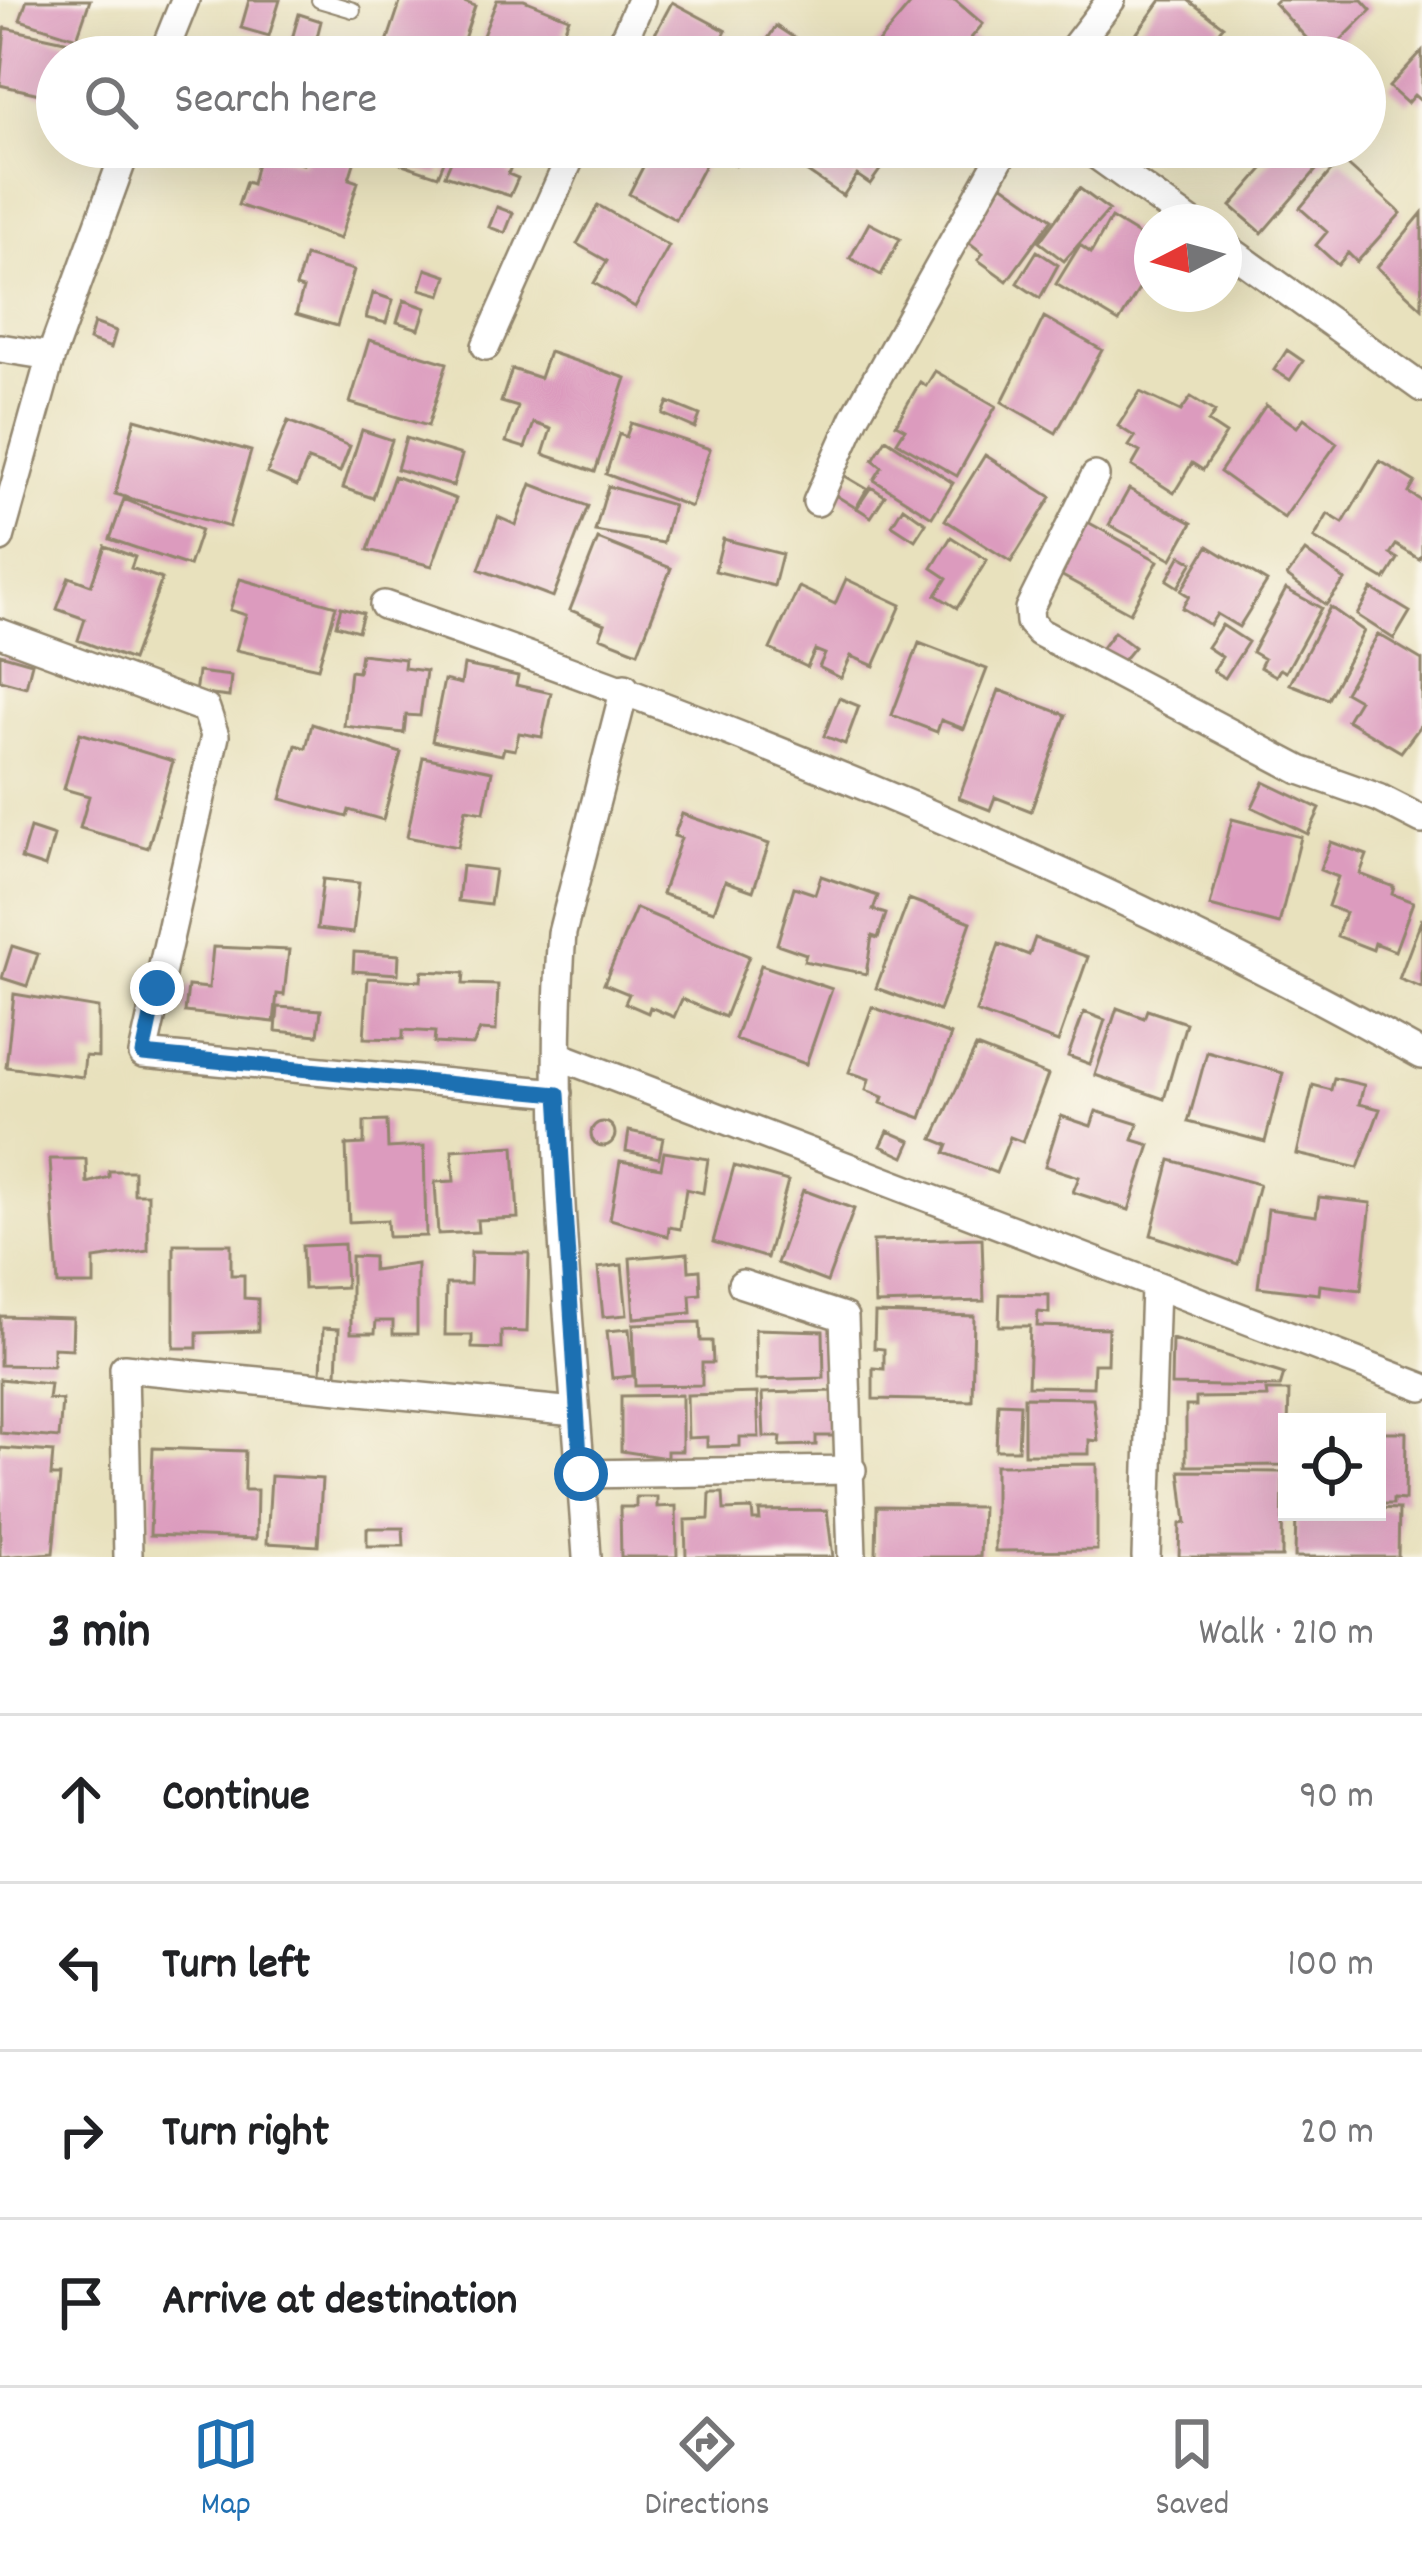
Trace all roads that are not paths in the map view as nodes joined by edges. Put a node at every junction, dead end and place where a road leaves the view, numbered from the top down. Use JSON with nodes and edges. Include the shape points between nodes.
{"nodes":[{"id":1,"x":185,"y":0,"type":"edge"},
{"id":2,"x":320,"y":0,"type":"edge"},
{"id":3,"x":641,"y":0,"type":"edge"},
{"id":4,"x":1111,"y":0,"type":"edge"},
{"id":5,"x":352,"y":10,"type":"dead end"},
{"id":6,"x":170,"y":36,"type":"edge"},
{"id":7,"x":625,"y":36,"type":"edge"},
{"id":8,"x":1083,"y":36,"type":"edge"},
{"id":9,"x":120,"y":168,"type":"edge"},
{"id":10,"x":566,"y":168,"type":"edge"},
{"id":11,"x":994,"y":168,"type":"edge"},
{"id":12,"x":1114,"y":168,"type":"edge"},
{"id":13,"x":1165,"y":204,"type":"edge"},
{"id":14,"x":1242,"y":259,"type":"edge"},
{"id":15,"x":486,"y":346,"type":"dead end"},
{"id":16,"x":0,"y":349,"type":"edge"},
{"id":17,"x":51,"y":356,"type":"junction"},
{"id":18,"x":1422,"y":388,"type":"edge"},
{"id":19,"x":1095,"y":476,"type":"dead end"},
{"id":20,"x":817,"y":502,"type":"dead end"},
{"id":21,"x":0,"y":538,"type":"edge"},
{"id":22,"x":384,"y":605,"type":"dead end"},
{"id":23,"x":0,"y":633,"type":"edge"},
{"id":24,"x":625,"y":688,"type":"junction"},
{"id":25,"x":1422,"y":820,"type":"edge"},
{"id":26,"x":1422,"y":1054,"type":"edge"},
{"id":27,"x":559,"y":1056,"type":"junction"},
{"id":28,"x":558,"y":1094,"type":"junction"},
{"id":29,"x":742,"y":1284,"type":"dead end"},
{"id":30,"x":1154,"y":1287,"type":"junction"},
{"id":31,"x":1422,"y":1387,"type":"edge"},
{"id":32,"x":575,"y":1412,"type":"junction"},
{"id":33,"x":852,"y":1470,"type":"junction"},
{"id":34,"x":581,"y":1474,"type":"junction"},
{"id":35,"x":128,"y":1557,"type":"edge"},
{"id":36,"x":587,"y":1557,"type":"edge"},
{"id":37,"x":852,"y":1557,"type":"edge"},
{"id":38,"x":1146,"y":1557,"type":"edge"}],
"edges":[{"from":1,"to":6,"type":"street"},
{"from":2,"to":5,"type":"lane"},
{"from":3,"to":7,"type":"street"},
{"from":4,"to":8,"type":"street"},
{"from":9,"to":17,"type":"street"},
{"from":10,"to":15,"type":"street"},
{"from":11,"to":20,"type":"street"},
{"from":12,"to":13,"type":"street"},
{"from":14,"to":18,"type":"street"},
{"from":16,"to":17,"type":"street"},
{"from":17,"to":21,"type":"street"},
{"from":19,"to":25,"type":"street","via":[[1029,609],[1030,622],[1300,770]]},
{"from":22,"to":24,"type":"street"},
{"from":23,"to":28,"type":"street","via":[[206,709],[213,721],[143,1054]]},
{"from":24,"to":26,"type":"street","via":[[1042,860]]},
{"from":24,"to":27,"type":"street","via":[[562,933]]},
{"from":27,"to":28,"type":"street"},
{"from":27,"to":30,"type":"street"},
{"from":28,"to":32,"type":"street"},
{"from":29,"to":33,"type":"street","via":[[844,1316]]},
{"from":30,"to":31,"type":"street"},
{"from":30,"to":38,"type":"street"},
{"from":32,"to":34,"type":"street"},
{"from":32,"to":35,"type":"street","via":[[124,1368]]},
{"from":33,"to":34,"type":"street"},
{"from":33,"to":37,"type":"street"},
{"from":34,"to":36,"type":"street"}]}
